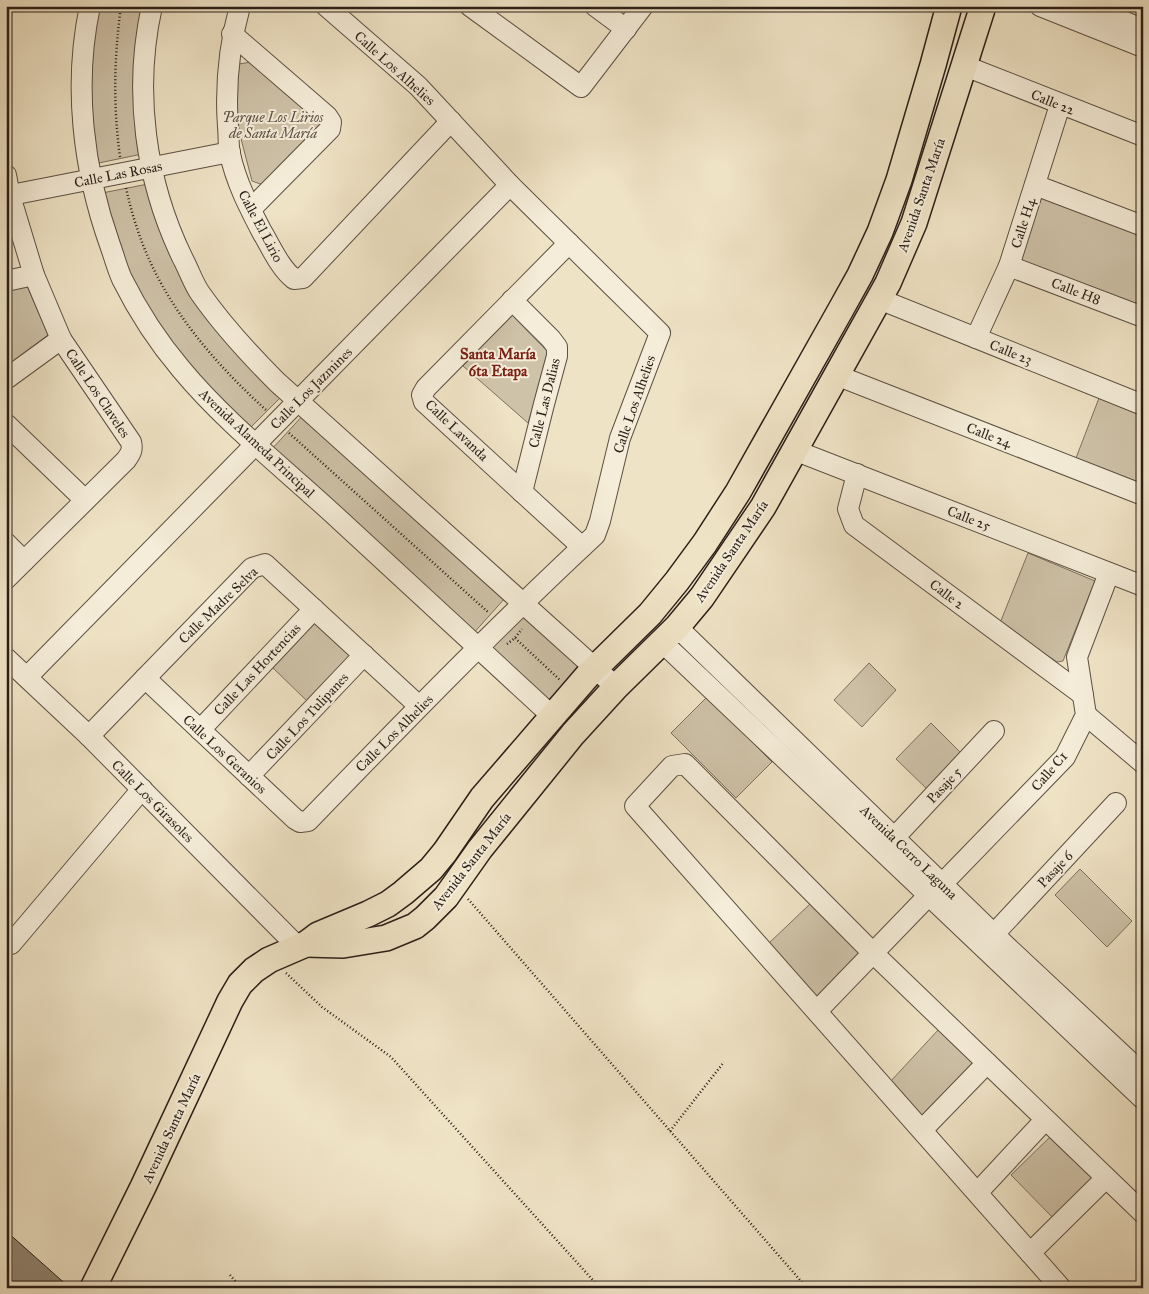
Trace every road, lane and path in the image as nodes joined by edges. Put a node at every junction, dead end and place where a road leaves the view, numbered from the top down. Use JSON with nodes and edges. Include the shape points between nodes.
{"nodes":[{"id":1,"x":90,"y":6,"type":"edge"},
{"id":2,"x":121,"y":6,"type":"edge"},
{"id":3,"x":152,"y":6,"type":"edge"},
{"id":4,"x":240,"y":6,"type":"edge"},
{"id":5,"x":326,"y":6,"type":"edge"},
{"id":6,"x":470,"y":6,"type":"edge"},
{"id":7,"x":595,"y":6,"type":"edge"},
{"id":8,"x":643,"y":6,"type":"edge"},
{"id":9,"x":949,"y":6,"type":"edge"},
{"id":10,"x":983,"y":6,"type":"edge"},
{"id":11,"x":1040,"y":6,"type":"edge"},
{"id":12,"x":1084,"y":6,"type":"edge"},
{"id":13,"x":626,"y":29,"type":"junction"},
{"id":14,"x":1143,"y":29,"type":"edge"},
{"id":15,"x":232,"y":34,"type":"junction"},
{"id":16,"x":1143,"y":47,"type":"edge"},
{"id":17,"x":965,"y":66,"type":"junction"},
{"id":18,"x":1060,"y":105,"type":"junction"},
{"id":19,"x":451,"y":121,"type":"junction"},
{"id":20,"x":1143,"y":136,"type":"edge"},
{"id":21,"x":230,"y":152,"type":"junction"},
{"id":22,"x":120,"y":159,"type":"dead end"},
{"id":23,"x":152,"y":167,"type":"junction"},
{"id":24,"x":6,"y":175,"type":"edge"},
{"id":25,"x":92,"y":179,"type":"junction"},
{"id":26,"x":510,"y":185,"type":"junction"},
{"id":27,"x":1035,"y":185,"type":"junction"},
{"id":28,"x":126,"y":187,"type":"dead end"},
{"id":29,"x":8,"y":196,"type":"edge"},
{"id":30,"x":250,"y":209,"type":"junction"},
{"id":31,"x":1143,"y":226,"type":"edge"},
{"id":32,"x":569,"y":243,"type":"junction"},
{"id":33,"x":1009,"y":266,"type":"junction"},
{"id":34,"x":34,"y":275,"type":"junction"},
{"id":35,"x":6,"y":281,"type":"edge"},
{"id":36,"x":879,"y":299,"type":"junction"},
{"id":37,"x":512,"y":300,"type":"junction"},
{"id":38,"x":1143,"y":317,"type":"edge"},
{"id":39,"x":976,"y":338,"type":"junction"},
{"id":40,"x":61,"y":339,"type":"junction"},
{"id":41,"x":836,"y":375,"type":"junction"},
{"id":42,"x":6,"y":378,"type":"edge"},
{"id":43,"x":298,"y":401,"type":"junction"},
{"id":44,"x":1143,"y":405,"type":"edge"},
{"id":45,"x":268,"y":412,"type":"dead end"},
{"id":46,"x":6,"y":424,"type":"edge"},
{"id":47,"x":288,"y":432,"type":"dead end"},
{"id":48,"x":256,"y":444,"type":"junction"},
{"id":49,"x":794,"y":450,"type":"junction"},
{"id":50,"x":857,"y":474,"type":"junction"},
{"id":51,"x":522,"y":492,"type":"junction"},
{"id":52,"x":1143,"y":495,"type":"edge"},
{"id":53,"x":85,"y":500,"type":"junction"},
{"id":54,"x":6,"y":543,"type":"edge"},
{"id":55,"x":582,"y":547,"type":"junction"},
{"id":56,"x":24,"y":561,"type":"junction"},
{"id":57,"x":1109,"y":573,"type":"junction"},
{"id":58,"x":6,"y":579,"type":"edge"},
{"id":59,"x":1143,"y":586,"type":"edge"},
{"id":60,"x":523,"y":603,"type":"junction"},
{"id":61,"x":314,"y":609,"type":"junction"},
{"id":62,"x":494,"y":617,"type":"dead end"},
{"id":63,"x":670,"y":635,"type":"junction"},
{"id":64,"x":515,"y":638,"type":"dead end"},
{"id":65,"x":478,"y":648,"type":"junction"},
{"id":66,"x":364,"y":655,"type":"junction"},
{"id":67,"x":6,"y":658,"type":"edge"},
{"id":68,"x":595,"y":668,"type":"junction"},
{"id":69,"x":27,"y":677,"type":"junction"},
{"id":70,"x":145,"y":678,"type":"junction"},
{"id":71,"x":562,"y":682,"type":"dead end"},
{"id":72,"x":616,"y":687,"type":"junction"},
{"id":73,"x":1083,"y":695,"type":"junction"},
{"id":74,"x":419,"y":706,"type":"junction"},
{"id":75,"x":1086,"y":715,"type":"junction"},
{"id":76,"x":552,"y":716,"type":"junction"},
{"id":77,"x":200,"y":730,"type":"junction"},
{"id":78,"x":994,"y":731,"type":"dead end"},
{"id":79,"x":89,"y":736,"type":"junction"},
{"id":80,"x":1143,"y":762,"type":"edge"},
{"id":81,"x":250,"y":776,"type":"junction"},
{"id":82,"x":142,"y":789,"type":"junction"},
{"id":83,"x":1116,"y":803,"type":"dead end"},
{"id":84,"x":308,"y":821,"type":"joint"},
{"id":85,"x":894,"y":838,"type":"junction"},
{"id":86,"x":456,"y":884,"type":"junction"},
{"id":87,"x":936,"y":890,"type":"junction"},
{"id":88,"x":994,"y":934,"type":"junction"},
{"id":89,"x":11,"y":944,"type":"dead end"},
{"id":90,"x":302,"y":945,"type":"junction"},
{"id":91,"x":873,"y":953,"type":"junction"},
{"id":92,"x":269,"y":960,"type":"junction"},
{"id":93,"x":817,"y":1012,"type":"junction"},
{"id":94,"x":724,"y":1062,"type":"dead end"},
{"id":95,"x":987,"y":1063,"type":"junction"},
{"id":96,"x":1143,"y":1074,"type":"edge"},
{"id":97,"x":1143,"y":1099,"type":"edge"},
{"id":98,"x":1045,"y":1120,"type":"junction"},
{"id":99,"x":922,"y":1130,"type":"junction"},
{"id":100,"x":670,"y":1131,"type":"junction"},
{"id":101,"x":1106,"y":1178,"type":"junction"},
{"id":102,"x":978,"y":1192,"type":"junction"},
{"id":103,"x":1143,"y":1213,"type":"edge"},
{"id":104,"x":1030,"y":1253,"type":"junction"},
{"id":105,"x":230,"y":1276,"type":"dead end"},
{"id":106,"x":93,"y":1288,"type":"edge"},
{"id":107,"x":241,"y":1288,"type":"edge"},
{"id":108,"x":600,"y":1288,"type":"edge"},
{"id":109,"x":807,"y":1288,"type":"edge"},
{"id":110,"x":1061,"y":1288,"type":"edge"}],
"edges":[{"from":1,"to":25,"type":"street","name":"Avenida Alameda Principal","via":[[82,68],[84,137]]},
{"from":2,"to":22,"type":"path","via":[[114,79]]},
{"from":3,"to":23,"type":"street","via":[[143,60],[143,100]]},
{"from":4,"to":15,"type":"street","name":"Calle El Lirio"},
{"from":5,"to":19,"type":"street","name":"Calle Los Alhelies","via":[[418,86]]},
{"from":6,"to":13,"type":"street","via":[[581,87]]},
{"from":7,"to":13,"type":"street"},
{"from":8,"to":13,"type":"street"},
{"from":9,"to":68,"type":"main road","name":"Avenida Santa María","via":[[898,180],[880,232],[860,275],[738,492],[705,543],[650,614]]},
{"from":10,"to":17,"type":"main road","name":"Avenida Santa María"},
{"from":11,"to":16,"type":"street"},
{"from":12,"to":14,"type":"street"},
{"from":15,"to":21,"type":"street","name":"Calle El Lirio","via":[[227,115]]},
{"from":15,"to":30,"type":"street","via":[[330,122],[330,128]]},
{"from":17,"to":18,"type":"street","name":"Calle 22"},
{"from":17,"to":36,"type":"main road","name":"Avenida Santa María","via":[[914,223]]},
{"from":18,"to":20,"type":"street","name":"Calle 22"},
{"from":18,"to":27,"type":"street","name":"Calle H4"},
{"from":19,"to":26,"type":"street","name":"Calle Los Alhelies"},
{"from":19,"to":30,"type":"street","name":"Calle El Lirio","via":[[303,278],[294,279],[288,274]]},
{"from":21,"to":23,"type":"street","name":"Calle Las Rosas"},
{"from":21,"to":30,"type":"street","name":"Calle El Lirio"},
{"from":23,"to":25,"type":"street","name":"Calle Las Rosas"},
{"from":23,"to":43,"type":"street","via":[[157,193],[175,243],[199,292],[238,343]]},
{"from":24,"to":29,"type":"street","name":"Calle Los Claveles"},
{"from":25,"to":29,"type":"street","name":"Calle Las Rosas"},
{"from":25,"to":48,"type":"street","name":"Avenida Alameda Principal","via":[[103,225],[122,278],[151,329],[219,412]]},
{"from":26,"to":32,"type":"street","name":"Calle Los Alhelies"},
{"from":26,"to":43,"type":"street","name":"Calle Los Jazmines"},
{"from":27,"to":31,"type":"street"},
{"from":27,"to":33,"type":"street","name":"Calle H4"},
{"from":28,"to":45,"type":"path","via":[[136,226],[153,266],[185,322],[239,386]]},
{"from":29,"to":34,"type":"street","name":"Calle Los Claveles"},
{"from":32,"to":37,"type":"street","name":"Calle Lavanda"},
{"from":32,"to":55,"type":"street","name":"Calle Los Alhelies","via":[[660,333],[620,438],[595,535]]},
{"from":33,"to":38,"type":"street","name":"Calle H8"},
{"from":33,"to":39,"type":"street","name":"Calle H4"},
{"from":34,"to":35,"type":"street"},
{"from":34,"to":40,"type":"street","name":"Calle Los Claveles"},
{"from":36,"to":39,"type":"street","name":"Calle 23"},
{"from":36,"to":41,"type":"main road","name":"Avenida Santa María"},
{"from":37,"to":51,"type":"street","name":"Calle Las Dalias","via":[[551,339],[557,356]]},
{"from":37,"to":51,"type":"street","name":"Calle Lavanda","via":[[422,395],[424,402]]},
{"from":39,"to":44,"type":"street","name":"Calle 23"},
{"from":40,"to":42,"type":"street"},
{"from":40,"to":53,"type":"street","name":"Calle Los Claveles","via":[[132,448],[126,460]]},
{"from":41,"to":49,"type":"main road","name":"Avenida Santa María"},
{"from":41,"to":52,"type":"street","name":"Calle 24"},
{"from":43,"to":48,"type":"street","name":"Calle Los Jazmines"},
{"from":43,"to":60,"type":"street"},
{"from":46,"to":53,"type":"street"},
{"from":47,"to":62,"type":"path"},
{"from":48,"to":65,"type":"street","name":"Avenida Alameda Principal"},
{"from":48,"to":69,"type":"street","name":"Calle Los Jazmines"},
{"from":49,"to":50,"type":"street","name":"Calle 25"},
{"from":49,"to":63,"type":"main road","name":"Avenida Santa María","via":[[738,544],[702,597]]},
{"from":50,"to":57,"type":"street","name":"Calle 25"},
{"from":50,"to":73,"type":"street","name":"Calle 2","via":[[848,509],[854,525]]},
{"from":51,"to":55,"type":"street","name":"Calle Lavanda"},
{"from":53,"to":56,"type":"street","name":"Calle Los Claveles"},
{"from":54,"to":56,"type":"street"},
{"from":55,"to":60,"type":"street","name":"Calle Los Alhelies"},
{"from":56,"to":58,"type":"street","name":"Calle Los Claveles"},
{"from":57,"to":59,"type":"street","name":"Calle 25"},
{"from":57,"to":73,"type":"street","via":[[1077,656]]},
{"from":60,"to":65,"type":"street","name":"Calle Los Alhelies"},
{"from":60,"to":68,"type":"street"},
{"from":61,"to":66,"type":"street","name":"Calle Madre Selva"},
{"from":61,"to":70,"type":"street","name":"Calle Madre Selva","via":[[265,564],[257,565]]},
{"from":61,"to":77,"type":"street","name":"Calle Las Hortencias"},
{"from":63,"to":72,"type":"main road","name":"Avenida Santa María"},
{"from":63,"to":85,"type":"street","name":"Avenida Cerro Laguna"},
{"from":63,"to":87,"type":"street"},
{"from":64,"to":71,"type":"path"},
{"from":65,"to":74,"type":"street","name":"Calle Los Alhelies"},
{"from":65,"to":76,"type":"street","name":"Avenida Alameda Principal"},
{"from":66,"to":74,"type":"street","name":"Calle Madre Selva"},
{"from":66,"to":81,"type":"street","name":"Calle Los Tulipanes"},
{"from":67,"to":69,"type":"street","name":"Calle Los Girasoles"},
{"from":68,"to":72,"type":"street"},
{"from":68,"to":76,"type":"main road","name":"Avenida Santa María"},
{"from":69,"to":79,"type":"street","name":"Calle Los Girasoles"},
{"from":70,"to":77,"type":"street","name":"Calle Los Geranios"},
{"from":70,"to":79,"type":"street","name":"Calle Madre Selva"},
{"from":72,"to":86,"type":"main road","name":"Avenida Santa María","via":[[520,798]]},
{"from":73,"to":75,"type":"street"},
{"from":74,"to":84,"type":"street","name":"Calle Los Alhelies"},
{"from":75,"to":80,"type":"street"},
{"from":75,"to":87,"type":"street","name":"Calle C1","via":[[1065,757]]},
{"from":76,"to":90,"type":"main road","name":"Avenida Santa María","via":[[482,798],[431,869],[388,904]]},
{"from":77,"to":81,"type":"street","name":"Calle Los Geranios"},
{"from":78,"to":85,"type":"street","name":"Pasaje 5"},
{"from":79,"to":82,"type":"street","name":"Calle Los Girasoles"},
{"from":81,"to":84,"type":"street","name":"Calle Los Geranios","via":[[295,820]]},
{"from":82,"to":89,"type":"street"},
{"from":82,"to":90,"type":"street","name":"Calle Los Girasoles"},
{"from":83,"to":88,"type":"street","name":"Pasaje 6"},
{"from":85,"to":87,"type":"street","name":"Avenida Cerro Laguna"},
{"from":86,"to":90,"type":"main road","name":"Avenida Santa María","via":[[425,918],[402,932],[377,940],[342,945]]},
{"from":86,"to":100,"type":"path"},
{"from":87,"to":88,"type":"street","name":"Avenida Cerro Laguna"},
{"from":87,"to":91,"type":"street","name":"Calle C1"},
{"from":87,"to":97,"type":"street"},
{"from":88,"to":96,"type":"street","name":"Avenida Cerro Laguna"},
{"from":90,"to":92,"type":"main road","name":"Avenida Santa María"},
{"from":91,"to":93,"type":"street","name":"Calle C1"},
{"from":91,"to":93,"type":"street","via":[[685,764],[672,766],[635,806]]},
{"from":91,"to":95,"type":"street"},
{"from":92,"to":106,"type":"main road","name":"Avenida Santa María","via":[[246,976],[230,1001]]},
{"from":92,"to":108,"type":"path","via":[[322,1007],[390,1057]]},
{"from":93,"to":99,"type":"street"},
{"from":94,"to":100,"type":"path"},
{"from":95,"to":98,"type":"street"},
{"from":95,"to":99,"type":"street"},
{"from":98,"to":101,"type":"street"},
{"from":98,"to":102,"type":"street"},
{"from":99,"to":102,"type":"street"},
{"from":100,"to":109,"type":"path"},
{"from":101,"to":103,"type":"street"},
{"from":101,"to":104,"type":"street"},
{"from":102,"to":104,"type":"street"},
{"from":104,"to":110,"type":"street"},
{"from":105,"to":107,"type":"path"}]}
